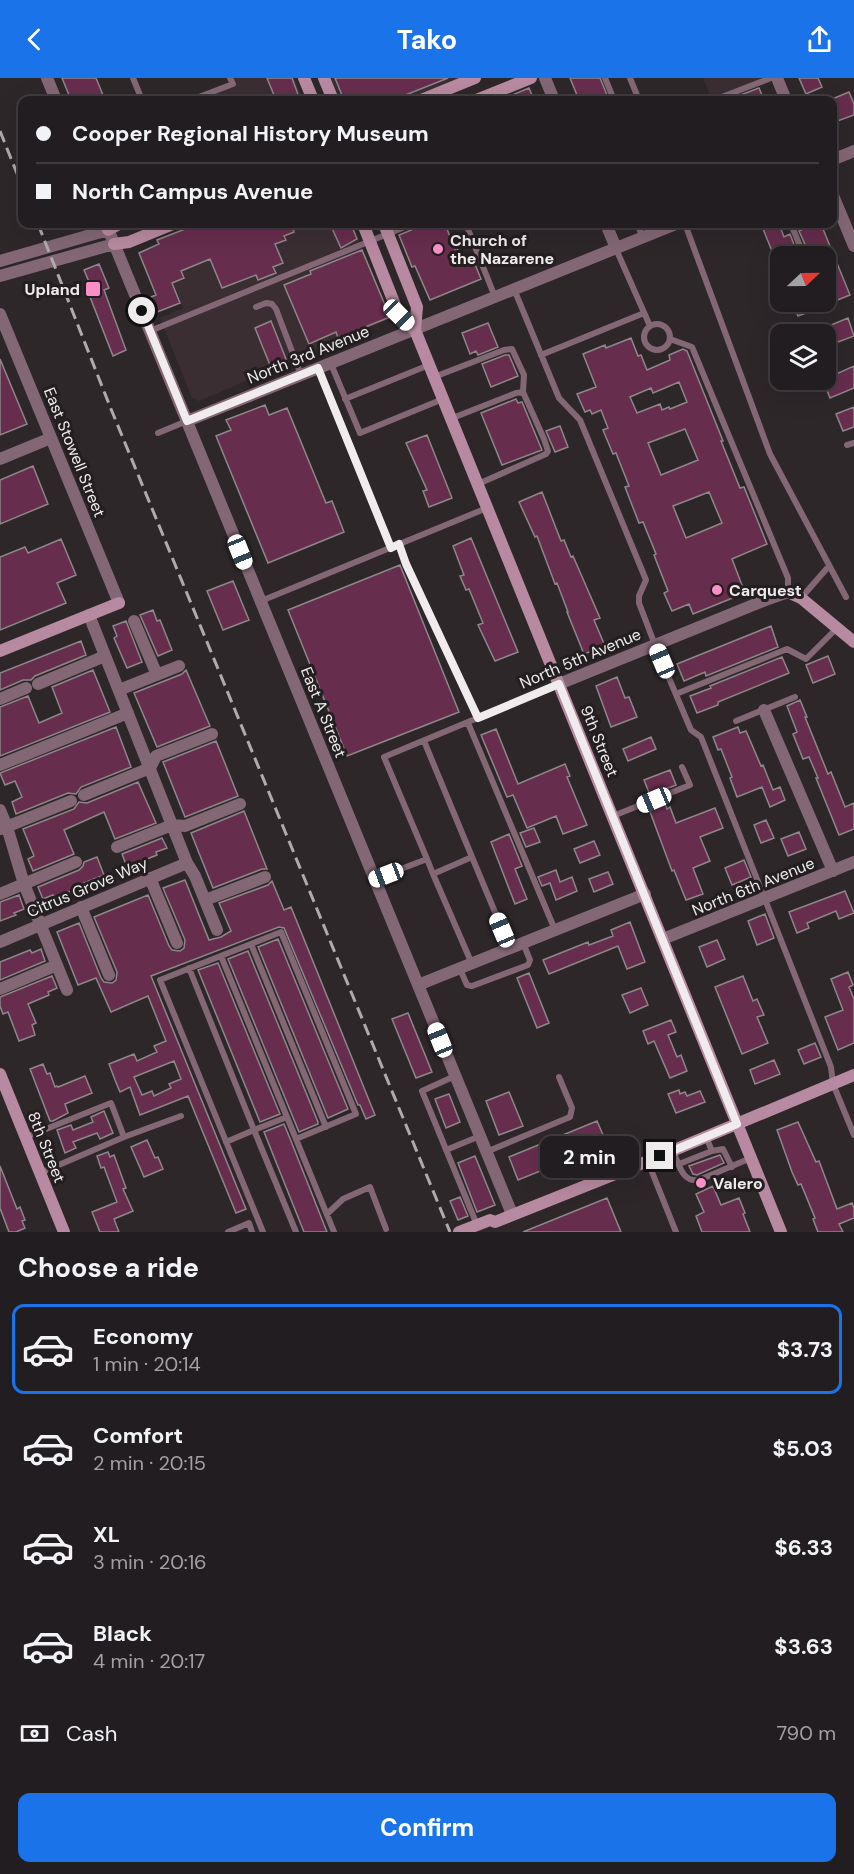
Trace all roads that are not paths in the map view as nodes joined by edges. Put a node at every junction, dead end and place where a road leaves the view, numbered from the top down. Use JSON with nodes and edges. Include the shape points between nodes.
{"nodes":[{"id":1,"x":46,"y":78,"type":"edge"},
{"id":2,"x":133,"y":78,"type":"edge"},
{"id":3,"x":230,"y":78,"type":"edge"},
{"id":4,"x":304,"y":78,"type":"edge"},
{"id":5,"x":324,"y":78,"type":"edge"},
{"id":6,"x":475,"y":78,"type":"edge"},
{"id":7,"x":531,"y":78,"type":"edge"},
{"id":8,"x":545,"y":78,"type":"edge"},
{"id":9,"x":605,"y":78,"type":"edge"},
{"id":10,"x":630,"y":78,"type":"edge"},
{"id":11,"x":771,"y":78,"type":"edge"},
{"id":12,"x":777,"y":78,"type":"edge"},
{"id":13,"x":54,"y":96,"type":"edge"},
{"id":14,"x":140,"y":96,"type":"edge"},
{"id":15,"x":202,"y":96,"type":"edge"},
{"id":16,"x":311,"y":96,"type":"edge"},
{"id":17,"x":331,"y":96,"type":"edge"},
{"id":18,"x":431,"y":96,"type":"edge"},
{"id":19,"x":487,"y":96,"type":"edge"},
{"id":20,"x":552,"y":96,"type":"edge"},
{"id":21,"x":612,"y":96,"type":"edge"},
{"id":22,"x":637,"y":96,"type":"edge"},
{"id":23,"x":724,"y":96,"type":"edge"},
{"id":24,"x":784,"y":96,"type":"edge"},
{"id":25,"x":854,"y":151,"type":"edge"},
{"id":26,"x":837,"y":158,"type":"edge"},
{"id":27,"x":837,"y":205,"type":"edge"},
{"id":28,"x":105,"y":228,"type":"edge"},
{"id":29,"x":111,"y":228,"type":"edge"},
{"id":30,"x":163,"y":228,"type":"edge"},
{"id":31,"x":365,"y":228,"type":"edge"},
{"id":32,"x":386,"y":228,"type":"edge"},
{"id":33,"x":468,"y":228,"type":"edge"},
{"id":34,"x":608,"y":228,"type":"edge"},
{"id":35,"x":639,"y":228,"type":"edge"},
{"id":36,"x":666,"y":228,"type":"edge"},
{"id":37,"x":686,"y":228,"type":"edge"},
{"id":38,"x":793,"y":228,"type":"edge"},
{"id":39,"x":643,"y":237,"type":"junction"},
{"id":40,"x":370,"y":240,"type":"junction"},
{"id":41,"x":114,"y":244,"type":"junction"},
{"id":42,"x":800,"y":246,"type":"edge"},
{"id":43,"x":854,"y":246,"type":"edge"},
{"id":44,"x":616,"y":248,"type":"junction"},
{"id":45,"x":0,"y":261,"type":"edge"},
{"id":46,"x":0,"y":276,"type":"edge"},
{"id":47,"x":514,"y":290,"type":"junction"},
{"id":48,"x":496,"y":297,"type":"junction"},
{"id":49,"x":256,"y":307,"type":"dead end"},
{"id":50,"x":644,"y":313,"type":"junction"},
{"id":51,"x":0,"y":314,"type":"edge"},
{"id":52,"x":650,"y":326,"type":"junction"},
{"id":53,"x":414,"y":330,"type":"junction"},
{"id":54,"x":150,"y":331,"type":"junction"},
{"id":55,"x":670,"y":339,"type":"junction"},
{"id":56,"x":542,"y":355,"type":"junction"},
{"id":57,"x":330,"y":363,"type":"junction"},
{"id":58,"x":429,"y":365,"type":"junction"},
{"id":59,"x":318,"y":368,"type":"junction"},
{"id":60,"x":301,"y":375,"type":"junction"},
{"id":61,"x":434,"y":378,"type":"junction"},
{"id":62,"x":523,"y":392,"type":"junction"},
{"id":63,"x":345,"y":399,"type":"junction"},
{"id":64,"x":442,"y":399,"type":"junction"},
{"id":65,"x":450,"y":419,"type":"junction"},
{"id":66,"x":187,"y":421,"type":"junction"},
{"id":67,"x":158,"y":433,"type":"dead end"},
{"id":68,"x":51,"y":438,"type":"junction"},
{"id":69,"x":0,"y":459,"type":"edge"},
{"id":70,"x":477,"y":484,"type":"junction"},
{"id":71,"x":487,"y":508,"type":"junction"},
{"id":72,"x":399,"y":544,"type":"junction"},
{"id":73,"x":391,"y":548,"type":"junction"},
{"id":74,"x":829,"y":566,"type":"junction"},
{"id":75,"x":788,"y":592,"type":"junction"},
{"id":76,"x":846,"y":597,"type":"dead end"},
{"id":77,"x":801,"y":598,"type":"junction"},
{"id":78,"x":261,"y":602,"type":"junction"},
{"id":79,"x":89,"y":615,"type":"junction"},
{"id":80,"x":134,"y":621,"type":"dead end"},
{"id":81,"x":837,"y":628,"type":"junction"},
{"id":82,"x":854,"y":642,"type":"edge"},
{"id":83,"x":655,"y":645,"type":"junction"},
{"id":84,"x":0,"y":651,"type":"edge"},
{"id":85,"x":105,"y":656,"type":"junction"},
{"id":86,"x":179,"y":666,"type":"dead end"},
{"id":87,"x":157,"y":675,"type":"junction"},
{"id":88,"x":38,"y":684,"type":"dead end"},
{"id":89,"x":559,"y":684,"type":"junction"},
{"id":90,"x":26,"y":688,"type":"dead end"},
{"id":91,"x":119,"y":690,"type":"junction"},
{"id":92,"x":676,"y":694,"type":"junction"},
{"id":93,"x":795,"y":697,"type":"dead end"},
{"id":94,"x":0,"y":699,"type":"edge"},
{"id":95,"x":764,"y":710,"type":"junction"},
{"id":96,"x":128,"y":712,"type":"junction"},
{"id":97,"x":478,"y":718,"type":"junction"},
{"id":98,"x":736,"y":722,"type":"dead end"},
{"id":99,"x":468,"y":723,"type":"junction"},
{"id":100,"x":212,"y":734,"type":"dead end"},
{"id":101,"x":424,"y":741,"type":"junction"},
{"id":102,"x":0,"y":765,"type":"edge"},
{"id":103,"x":682,"y":767,"type":"dead end"},
{"id":104,"x":150,"y":768,"type":"junction"},
{"id":105,"x":84,"y":795,"type":"dead end"},
{"id":106,"x":71,"y":801,"type":"dead end"},
{"id":107,"x":240,"y":804,"type":"dead end"},
{"id":108,"x":0,"y":810,"type":"edge"},
{"id":109,"x":613,"y":816,"type":"junction"},
{"id":110,"x":172,"y":825,"type":"junction"},
{"id":111,"x":4,"y":828,"type":"edge"},
{"id":112,"x":117,"y":847,"type":"dead end"},
{"id":113,"x":472,"y":857,"type":"junction"},
{"id":114,"x":427,"y":859,"type":"junction"},
{"id":115,"x":76,"y":862,"type":"dead end"},
{"id":116,"x":854,"y":862,"type":"edge"},
{"id":117,"x":188,"y":863,"type":"junction"},
{"id":118,"x":833,"y":871,"type":"junction"},
{"id":119,"x":433,"y":874,"type":"junction"},
{"id":120,"x":265,"y":877,"type":"dead end"},
{"id":121,"x":150,"y":878,"type":"junction"},
{"id":122,"x":375,"y":879,"type":"junction"},
{"id":123,"x":24,"y":884,"type":"junction"},
{"id":124,"x":0,"y":894,"type":"edge"},
{"id":125,"x":645,"y":894,"type":"junction"},
{"id":126,"x":765,"y":899,"type":"junction"},
{"id":127,"x":205,"y":900,"type":"junction"},
{"id":128,"x":81,"y":908,"type":"junction"},
{"id":129,"x":41,"y":925,"type":"junction"},
{"id":130,"x":217,"y":930,"type":"dead end"},
{"id":131,"x":555,"y":930,"type":"junction"},
{"id":132,"x":663,"y":939,"type":"junction"},
{"id":133,"x":0,"y":942,"type":"edge"},
{"id":134,"x":177,"y":943,"type":"dead end"},
{"id":135,"x":524,"y":943,"type":"junction"},
{"id":136,"x":251,"y":944,"type":"junction"},
{"id":137,"x":510,"y":949,"type":"junction"},
{"id":138,"x":221,"y":956,"type":"junction"},
{"id":139,"x":472,"y":964,"type":"junction"},
{"id":140,"x":57,"y":965,"type":"junction"},
{"id":141,"x":189,"y":968,"type":"junction"},
{"id":142,"x":460,"y":969,"type":"junction"},
{"id":143,"x":108,"y":975,"type":"dead end"},
{"id":144,"x":418,"y":986,"type":"junction"},
{"id":145,"x":0,"y":989,"type":"edge"},
{"id":146,"x":68,"y":990,"type":"dead end"},
{"id":147,"x":0,"y":1074,"type":"edge"},
{"id":148,"x":854,"y":1075,"type":"edge"},
{"id":149,"x":455,"y":1076,"type":"junction"},
{"id":150,"x":559,"y":1077,"type":"dead end"},
{"id":151,"x":833,"y":1084,"type":"junction"},
{"id":152,"x":181,"y":1116,"type":"dead end"},
{"id":153,"x":287,"y":1117,"type":"junction"},
{"id":154,"x":737,"y":1124,"type":"junction"},
{"id":155,"x":326,"y":1127,"type":"junction"},
{"id":156,"x":254,"y":1130,"type":"junction"},
{"id":157,"x":854,"y":1135,"type":"edge"},
{"id":158,"x":480,"y":1136,"type":"junction"},
{"id":159,"x":26,"y":1137,"type":"junction"},
{"id":160,"x":124,"y":1137,"type":"junction"},
{"id":161,"x":706,"y":1137,"type":"junction"},
{"id":162,"x":296,"y":1139,"type":"junction"},
{"id":163,"x":226,"y":1142,"type":"junction"},
{"id":164,"x":446,"y":1150,"type":"junction"},
{"id":165,"x":673,"y":1151,"type":"junction"},
{"id":166,"x":712,"y":1151,"type":"junction"},
{"id":167,"x":486,"y":1152,"type":"junction"},
{"id":168,"x":751,"y":1158,"type":"junction"},
{"id":169,"x":648,"y":1161,"type":"junction"},
{"id":170,"x":679,"y":1164,"type":"junction"},
{"id":171,"x":732,"y":1167,"type":"junction"},
{"id":172,"x":40,"y":1173,"type":"junction"},
{"id":173,"x":327,"y":1214,"type":"junction"},
{"id":174,"x":512,"y":1214,"type":"junction"},
{"id":175,"x":479,"y":1228,"type":"edge"},
{"id":176,"x":386,"y":1229,"type":"dead end"},
{"id":177,"x":64,"y":1232,"type":"edge"},
{"id":178,"x":228,"y":1232,"type":"edge"},
{"id":179,"x":252,"y":1232,"type":"edge"},
{"id":180,"x":263,"y":1232,"type":"edge"},
{"id":181,"x":296,"y":1232,"type":"edge"},
{"id":182,"x":334,"y":1232,"type":"edge"},
{"id":183,"x":459,"y":1232,"type":"edge"},
{"id":184,"x":676,"y":1232,"type":"edge"},
{"id":185,"x":782,"y":1232,"type":"edge"}],
"edges":[{"from":1,"to":13,"type":"street"},
{"from":2,"to":14,"type":"lane"},
{"from":3,"to":15,"type":"lane","via":[[233,84]]},
{"from":4,"to":16,"type":"street"},
{"from":5,"to":17,"type":"street"},
{"from":6,"to":18,"type":"street"},
{"from":7,"to":19,"type":"street"},
{"from":8,"to":20,"type":"street"},
{"from":9,"to":21,"type":"lane"},
{"from":10,"to":22,"type":"lane"},
{"from":11,"to":23,"type":"lane"},
{"from":12,"to":24,"type":"street"},
{"from":25,"to":26,"type":"street"},
{"from":27,"to":43,"type":"street"},
{"from":28,"to":45,"type":"street"},
{"from":29,"to":41,"type":"street","name":"East A Street"},
{"from":30,"to":41,"type":"street"},
{"from":31,"to":40,"type":"street","name":"9th Street"},
{"from":32,"to":40,"type":"lane"},
{"from":32,"to":53,"type":"street","name":"9th Street","via":[[417,307]]},
{"from":33,"to":48,"type":"lane"},
{"from":34,"to":44,"type":"street"},
{"from":35,"to":39,"type":"lane"},
{"from":36,"to":39,"type":"street","name":"North 3rd Avenue"},
{"from":37,"to":74,"type":"lane","via":[[770,454]]},
{"from":38,"to":42,"type":"lane"},
{"from":39,"to":44,"type":"street","name":"North 3rd Avenue"},
{"from":40,"to":53,"type":"street","name":"9th Street","via":[[399,315]]},
{"from":40,"to":54,"type":"lane"},
{"from":41,"to":46,"type":"street"},
{"from":41,"to":54,"type":"street","name":"East A Street"},
{"from":44,"to":47,"type":"street","name":"North 3rd Avenue"},
{"from":44,"to":50,"type":"lane"},
{"from":47,"to":48,"type":"street","name":"North 3rd Avenue"},
{"from":47,"to":56,"type":"lane"},
{"from":48,"to":53,"type":"street","name":"North 3rd Avenue"},
{"from":49,"to":60,"type":"lane","via":[[266,303],[276,309]]},
{"from":50,"to":52,"type":"lane"},
{"from":50,"to":56,"type":"lane"},
{"from":51,"to":68,"type":"street","name":"East Stowell Street"},
{"from":52,"to":55,"type":"lane","via":[[666,327]]},
{"from":52,"to":55,"type":"lane","via":[[644,337],[650,348],[663,349]]},
{"from":53,"to":57,"type":"street","name":"North 3rd Avenue"},
{"from":53,"to":58,"type":"street","name":"9th Street"},
{"from":54,"to":66,"type":"street","name":"East A Street"},
{"from":55,"to":75,"type":"lane","via":[[692,347],[788,578]]},
{"from":56,"to":83,"type":"lane","via":[[560,399],[580,420],[646,580],[639,599]]},
{"from":57,"to":59,"type":"street","name":"North 3rd Avenue"},
{"from":57,"to":63,"type":"lane"},
{"from":58,"to":61,"type":"street","name":"9th Street"},
{"from":58,"to":63,"type":"lane"},
{"from":59,"to":60,"type":"street","name":"North 3rd Avenue"},
{"from":59,"to":73,"type":"lane"},
{"from":60,"to":66,"type":"street","name":"North 3rd Avenue"},
{"from":61,"to":62,"type":"lane","via":[[512,349],[524,375]]},
{"from":61,"to":64,"type":"street","name":"9th Street"},
{"from":62,"to":65,"type":"lane"},
{"from":62,"to":70,"type":"lane","via":[[548,451]]},
{"from":63,"to":64,"type":"lane","via":[[360,433]]},
{"from":64,"to":65,"type":"street","name":"9th Street"},
{"from":65,"to":70,"type":"street","name":"9th Street"},
{"from":66,"to":67,"type":"lane"},
{"from":66,"to":78,"type":"street","name":"East A Street"},
{"from":68,"to":69,"type":"street"},
{"from":68,"to":79,"type":"street","name":"East Stowell Street","via":[[119,603]]},
{"from":70,"to":71,"type":"street","name":"9th Street"},
{"from":71,"to":72,"type":"lane"},
{"from":71,"to":89,"type":"street","name":"9th Street"},
{"from":72,"to":73,"type":"lane"},
{"from":72,"to":97,"type":"lane"},
{"from":73,"to":78,"type":"lane"},
{"from":74,"to":76,"type":"lane"},
{"from":74,"to":77,"type":"lane"},
{"from":75,"to":77,"type":"street"},
{"from":75,"to":83,"type":"street","name":"North 5th Avenue"},
{"from":77,"to":81,"type":"street"},
{"from":78,"to":122,"type":"street","name":"East A Street"},
{"from":79,"to":84,"type":"street"},
{"from":79,"to":85,"type":"street"},
{"from":80,"to":87,"type":"street"},
{"from":81,"to":82,"type":"street"},
{"from":81,"to":92,"type":"lane","via":[[806,659],[787,649]]},
{"from":83,"to":89,"type":"street","name":"North 5th Avenue"},
{"from":83,"to":92,"type":"lane"},
{"from":85,"to":88,"type":"street"},
{"from":85,"to":91,"type":"street"},
{"from":86,"to":87,"type":"street"},
{"from":87,"to":91,"type":"street"},
{"from":89,"to":97,"type":"lane","name":"North 5th Avenue"},
{"from":89,"to":109,"type":"street","name":"9th Street"},
{"from":90,"to":94,"type":"street"},
{"from":91,"to":96,"type":"street"},
{"from":92,"to":126,"type":"lane","via":[[691,730],[701,737]]},
{"from":93,"to":95,"type":"lane"},
{"from":95,"to":98,"type":"lane"},
{"from":95,"to":118,"type":"street"},
{"from":96,"to":102,"type":"street"},
{"from":96,"to":104,"type":"street"},
{"from":97,"to":99,"type":"lane","name":"North 5th Avenue"},
{"from":99,"to":101,"type":"lane","name":"North 5th Avenue"},
{"from":99,"to":131,"type":"lane"},
{"from":100,"to":104,"type":"street","via":[[156,756]]},
{"from":101,"to":113,"type":"lane"},
{"from":101,"to":114,"type":"lane","name":"North 5th Avenue","via":[[384,757]]},
{"from":103,"to":109,"type":"lane","via":[[690,784]]},
{"from":104,"to":105,"type":"street"},
{"from":104,"to":110,"type":"street"},
{"from":106,"to":111,"type":"street"},
{"from":107,"to":110,"type":"street","via":[[185,826]]},
{"from":108,"to":111,"type":"street"},
{"from":109,"to":125,"type":"street","name":"9th Street"},
{"from":110,"to":112,"type":"street"},
{"from":110,"to":117,"type":"street"},
{"from":111,"to":123,"type":"street"},
{"from":113,"to":119,"type":"lane"},
{"from":113,"to":137,"type":"lane"},
{"from":114,"to":119,"type":"lane"},
{"from":114,"to":122,"type":"lane"},
{"from":115,"to":123,"type":"street"},
{"from":116,"to":118,"type":"street","name":"North 6th Avenue"},
{"from":117,"to":121,"type":"street","name":"Citrus Grove Way"},
{"from":117,"to":127,"type":"street"},
{"from":118,"to":126,"type":"street","name":"North 6th Avenue"},
{"from":119,"to":139,"type":"lane"},
{"from":120,"to":127,"type":"street"},
{"from":121,"to":128,"type":"street","name":"Citrus Grove Way"},
{"from":121,"to":134,"type":"street"},
{"from":122,"to":144,"type":"street","name":"East A Street"},
{"from":123,"to":124,"type":"street"},
{"from":123,"to":129,"type":"street"},
{"from":125,"to":131,"type":"street"},
{"from":125,"to":132,"type":"street","name":"9th Street"},
{"from":126,"to":132,"type":"street","name":"North 6th Avenue"},
{"from":126,"to":151,"type":"lane","via":[[831,1067]]},
{"from":127,"to":130,"type":"street"},
{"from":128,"to":129,"type":"street","name":"Citrus Grove Way"},
{"from":128,"to":143,"type":"street"},
{"from":129,"to":133,"type":"street","name":"Citrus Grove Way"},
{"from":129,"to":140,"type":"street"},
{"from":131,"to":135,"type":"street"},
{"from":132,"to":154,"type":"street","name":"9th Street"},
{"from":135,"to":137,"type":"street"},
{"from":135,"to":142,"type":"lane","via":[[528,965],[472,986],[467,985]]},
{"from":136,"to":138,"type":"lane"},
{"from":136,"to":155,"type":"lane"},
{"from":136,"to":155,"type":"lane","via":[[282,932],[356,1114]]},
{"from":137,"to":139,"type":"street"},
{"from":138,"to":141,"type":"lane"},
{"from":138,"to":153,"type":"lane"},
{"from":139,"to":142,"type":"street"},
{"from":140,"to":145,"type":"street"},
{"from":140,"to":146,"type":"street"},
{"from":141,"to":156,"type":"lane"},
{"from":141,"to":163,"type":"lane","via":[[160,980]]},
{"from":142,"to":144,"type":"street"},
{"from":144,"to":149,"type":"street","name":"East A Street"},
{"from":147,"to":159,"type":"street","name":"8th Street"},
{"from":148,"to":151,"type":"street"},
{"from":149,"to":158,"type":"street","name":"East A Street"},
{"from":149,"to":164,"type":"lane","via":[[422,1091]]},
{"from":150,"to":167,"type":"lane","via":[[572,1108],[570,1117]]},
{"from":151,"to":154,"type":"street"},
{"from":151,"to":157,"type":"lane"},
{"from":152,"to":160,"type":"lane"},
{"from":153,"to":156,"type":"lane"},
{"from":153,"to":162,"type":"lane"},
{"from":154,"to":161,"type":"street"},
{"from":154,"to":168,"type":"street","name":"9th Street"},
{"from":155,"to":162,"type":"lane"},
{"from":156,"to":163,"type":"lane"},
{"from":156,"to":181,"type":"lane"},
{"from":158,"to":164,"type":"lane"},
{"from":158,"to":167,"type":"street","name":"East A Street"},
{"from":159,"to":160,"type":"lane","via":[[111,1103]]},
{"from":159,"to":172,"type":"street","name":"8th Street"},
{"from":160,"to":172,"type":"lane"},
{"from":161,"to":165,"type":"street"},
{"from":161,"to":166,"type":"lane"},
{"from":162,"to":173,"type":"lane"},
{"from":163,"to":180,"type":"lane"},
{"from":164,"to":175,"type":"lane"},
{"from":165,"to":169,"type":"street"},
{"from":165,"to":170,"type":"lane"},
{"from":166,"to":170,"type":"lane"},
{"from":166,"to":171,"type":"lane","via":[[723,1149]]},
{"from":167,"to":174,"type":"street","name":"East A Street"},
{"from":168,"to":171,"type":"lane"},
{"from":168,"to":185,"type":"street","name":"9th Street"},
{"from":169,"to":174,"type":"street"},
{"from":169,"to":184,"type":"lane"},
{"from":170,"to":171,"type":"lane","via":[[692,1181]]},
{"from":172,"to":177,"type":"street","name":"8th Street"},
{"from":173,"to":176,"type":"lane","via":[[343,1199],[370,1187]]},
{"from":173,"to":182,"type":"lane"},
{"from":174,"to":175,"type":"street","via":[[490,1220]]},
{"from":175,"to":183,"type":"street"},
{"from":178,"to":179,"type":"lane","via":[[249,1223]]}]}
